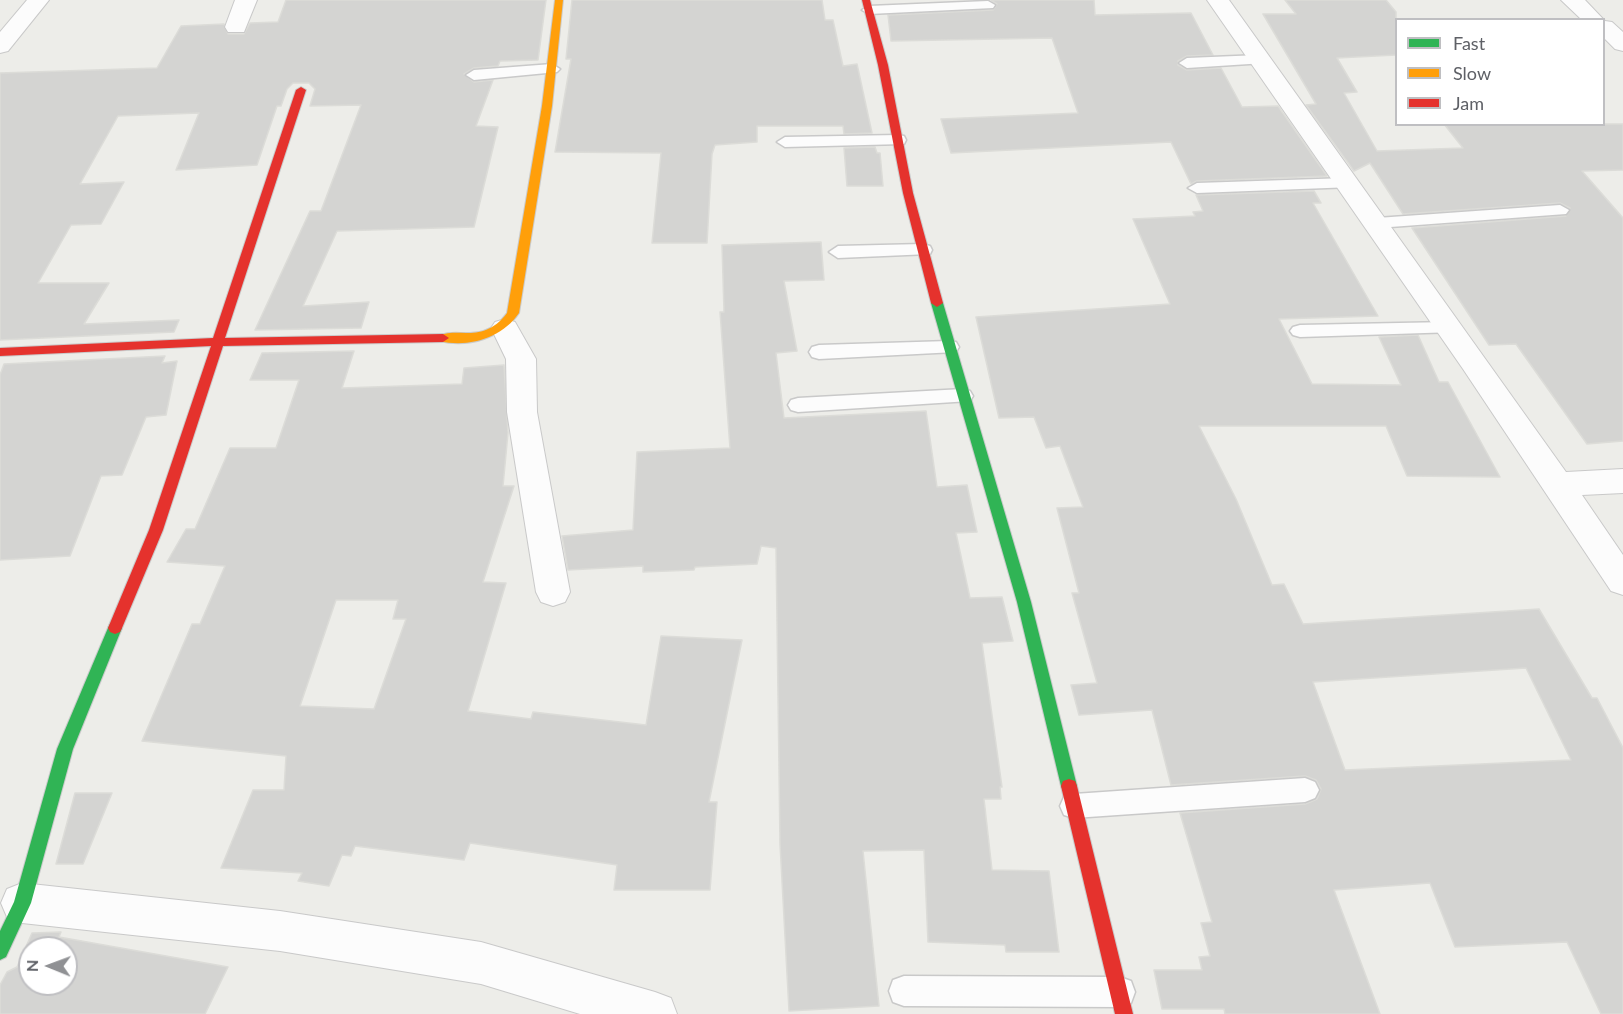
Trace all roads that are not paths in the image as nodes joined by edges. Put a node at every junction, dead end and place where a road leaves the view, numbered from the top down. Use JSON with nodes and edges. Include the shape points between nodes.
{"nodes":[{"id":1,"x":38,"y":0,"type":"edge"},
{"id":2,"x":246,"y":0,"type":"edge"},
{"id":3,"x":559,"y":0,"type":"edge"},
{"id":4,"x":1218,"y":0,"type":"edge"},
{"id":5,"x":1572,"y":0,"type":"edge"},
{"id":6,"x":868,"y":5,"type":"edge"},
{"id":7,"x":988,"y":5,"type":"dead end"},
{"id":8,"x":1593,"y":18,"type":"edge"},
{"id":9,"x":236,"y":27,"type":"dead end"},
{"id":10,"x":1605,"y":28,"type":"edge"},
{"id":11,"x":1623,"y":44,"type":"edge"},
{"id":12,"x":0,"y":46,"type":"edge"},
{"id":13,"x":1260,"y":60,"type":"junction"},
{"id":14,"x":1187,"y":63,"type":"dead end"},
{"id":15,"x":552,"y":69,"type":"junction"},
{"id":16,"x":474,"y":75,"type":"dead end"},
{"id":17,"x":301,"y":90,"type":"dead end"},
{"id":18,"x":898,"y":140,"type":"junction"},
{"id":19,"x":785,"y":142,"type":"dead end"},
{"id":20,"x":1347,"y":183,"type":"junction"},
{"id":21,"x":1197,"y":188,"type":"dead end"},
{"id":22,"x":1560,"y":210,"type":"dead end"},
{"id":23,"x":1377,"y":222,"type":"junction"},
{"id":24,"x":923,"y":250,"type":"junction"},
{"id":25,"x":838,"y":252,"type":"dead end"},
{"id":26,"x":506,"y":328,"type":"junction"},
{"id":27,"x":1449,"y":328,"type":"junction"},
{"id":28,"x":1300,"y":331,"type":"dead end"},
{"id":29,"x":218,"y":342,"type":"junction"},
{"id":30,"x":949,"y":347,"type":"junction"},
{"id":31,"x":0,"y":352,"type":"edge"},
{"id":32,"x":819,"y":352,"type":"dead end"},
{"id":33,"x":963,"y":396,"type":"junction"},
{"id":34,"x":798,"y":405,"type":"dead end"},
{"id":35,"x":1623,"y":481,"type":"edge"},
{"id":36,"x":1558,"y":484,"type":"junction"},
{"id":37,"x":1623,"y":582,"type":"edge"},
{"id":38,"x":553,"y":592,"type":"dead end"},
{"id":39,"x":1305,"y":790,"type":"dead end"},
{"id":40,"x":1074,"y":806,"type":"junction"},
{"id":41,"x":22,"y":903,"type":"junction"},
{"id":42,"x":0,"y":951,"type":"edge"},
{"id":43,"x":904,"y":991,"type":"dead end"},
{"id":44,"x":1122,"y":1003,"type":"edge"},
{"id":45,"x":655,"y":1014,"type":"edge"}],
"edges":[{"from":1,"to":12,"type":"street"},
{"from":2,"to":9,"type":"street"},
{"from":3,"to":15,"type":"street"},
{"from":4,"to":13,"type":"street"},
{"from":5,"to":8,"type":"street"},
{"from":6,"to":7,"type":"lane"},
{"from":6,"to":18,"type":"street"},
{"from":10,"to":11,"type":"street"},
{"from":13,"to":14,"type":"lane"},
{"from":13,"to":20,"type":"street"},
{"from":15,"to":16,"type":"lane"},
{"from":15,"to":26,"type":"street","via":[[513,313]]},
{"from":17,"to":29,"type":"street"},
{"from":18,"to":19,"type":"lane"},
{"from":18,"to":24,"type":"street"},
{"from":20,"to":21,"type":"lane"},
{"from":20,"to":23,"type":"street"},
{"from":22,"to":23,"type":"lane"},
{"from":23,"to":27,"type":"street"},
{"from":24,"to":25,"type":"lane"},
{"from":24,"to":30,"type":"street"},
{"from":26,"to":29,"type":"street","via":[[470,338]]},
{"from":26,"to":38,"type":"street","via":[[521,359],[522,412]]},
{"from":27,"to":28,"type":"lane"},
{"from":27,"to":36,"type":"street"},
{"from":29,"to":31,"type":"street"},
{"from":29,"to":41,"type":"street","via":[[156,530],[65,749]]},
{"from":30,"to":32,"type":"lane"},
{"from":30,"to":33,"type":"street"},
{"from":33,"to":34,"type":"lane"},
{"from":33,"to":40,"type":"street","via":[[1024,602]]},
{"from":35,"to":36,"type":"street"},
{"from":36,"to":37,"type":"street"},
{"from":39,"to":40,"type":"lane"},
{"from":40,"to":44,"type":"street"},
{"from":41,"to":42,"type":"street"},
{"from":41,"to":45,"type":"street","via":[[280,931],[481,963]]},
{"from":43,"to":44,"type":"lane"}]}
